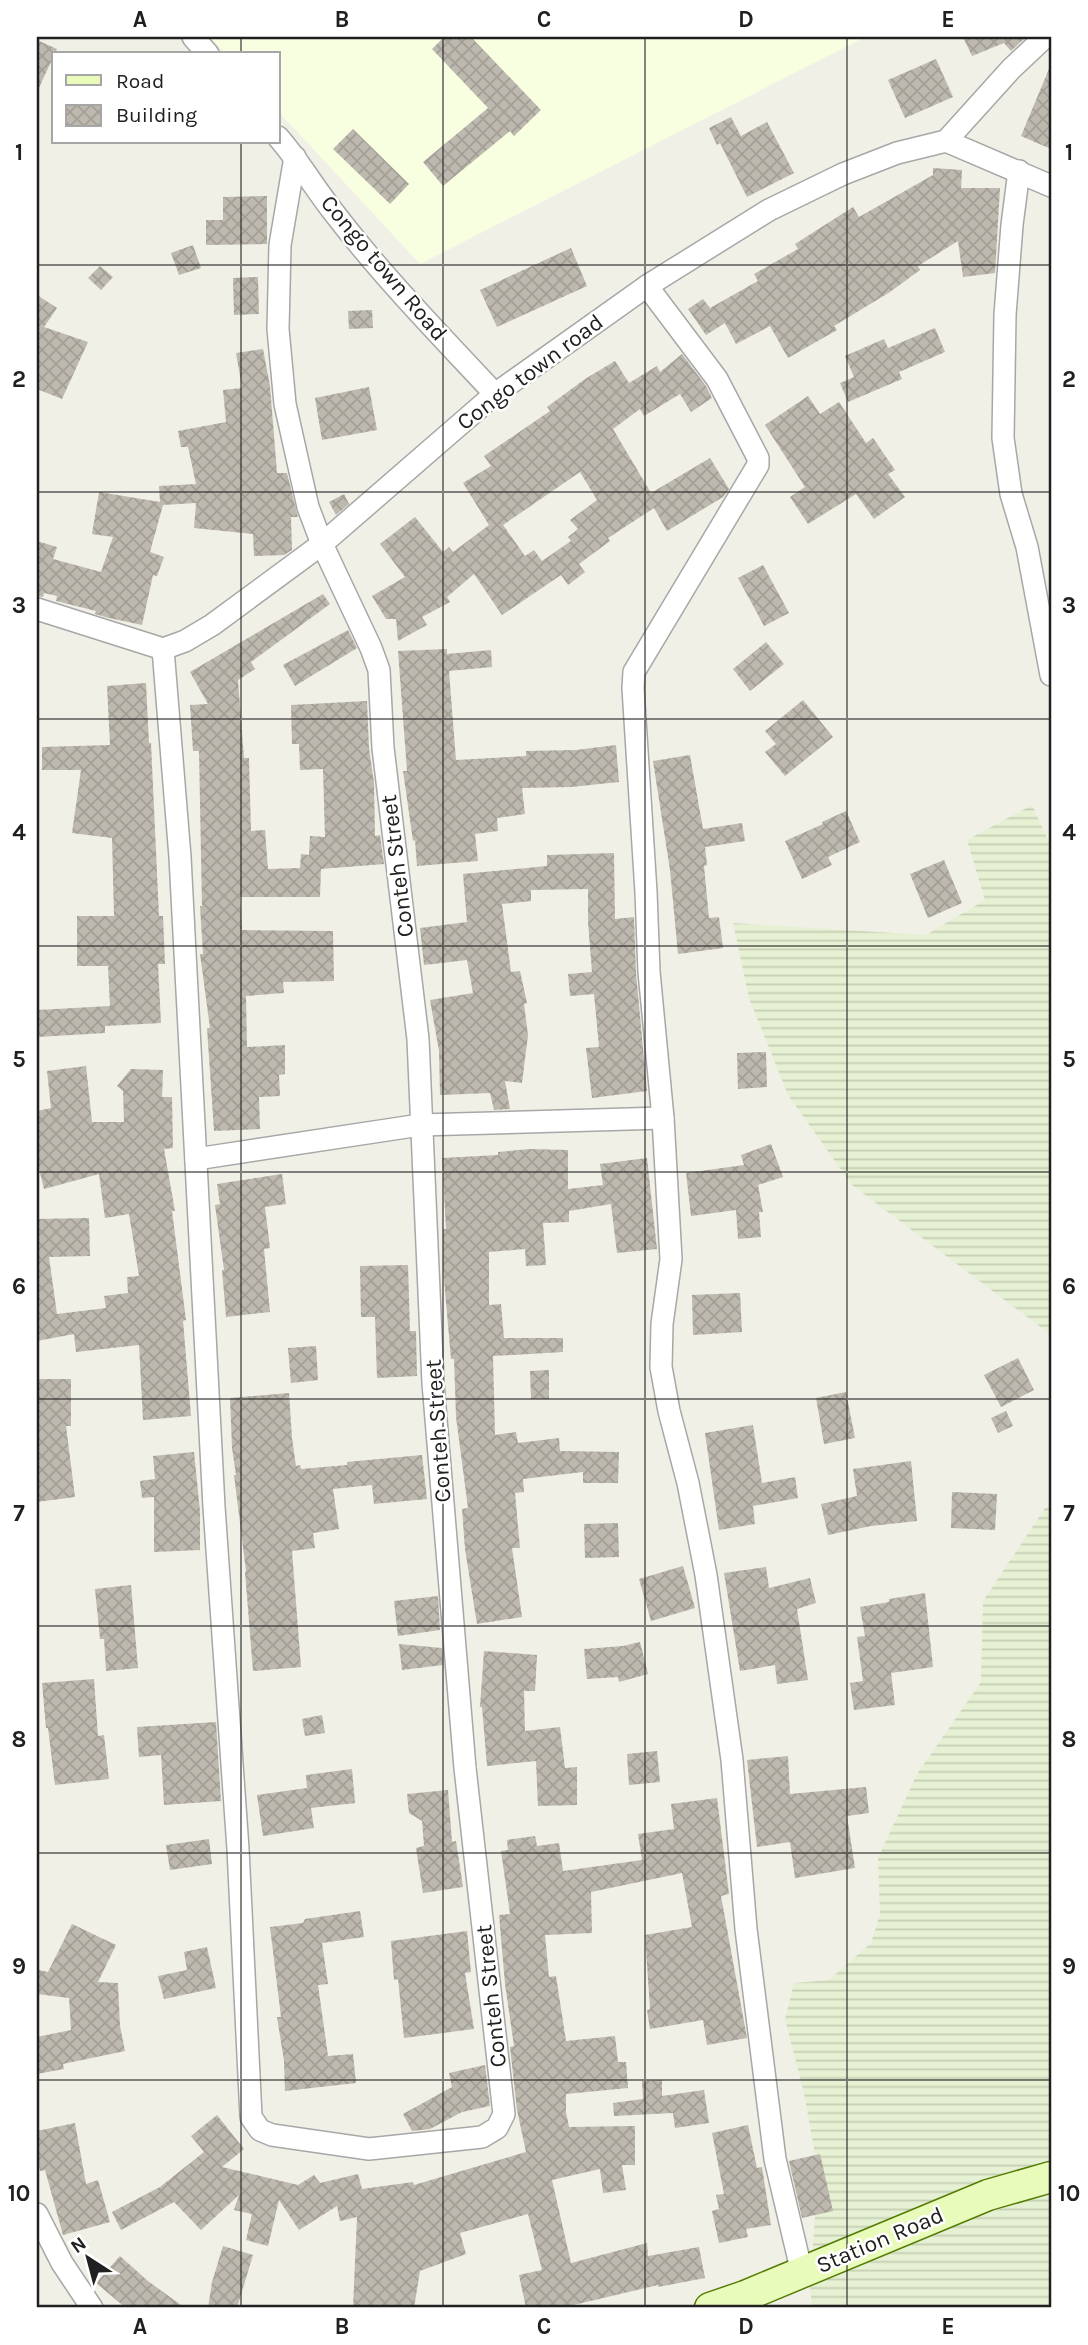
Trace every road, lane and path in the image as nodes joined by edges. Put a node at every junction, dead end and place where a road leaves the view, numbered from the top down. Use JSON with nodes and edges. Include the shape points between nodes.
{"nodes":[{"id":1,"x":192,"y":37,"type":"edge"},
{"id":2,"x":1045,"y":37,"type":"edge"},
{"id":3,"x":206,"y":52,"type":"edge"},
{"id":4,"x":280,"y":139,"type":"edge"},
{"id":5,"x":946,"y":141,"type":"junction"},
{"id":6,"x":295,"y":157,"type":"junction"},
{"id":7,"x":1019,"y":172,"type":"junction"},
{"id":8,"x":1051,"y":186,"type":"edge"},
{"id":9,"x":647,"y":286,"type":"junction"},
{"id":10,"x":495,"y":394,"type":"junction"},
{"id":11,"x":322,"y":544,"type":"junction"},
{"id":12,"x":37,"y":609,"type":"edge"},
{"id":13,"x":163,"y":649,"type":"junction"},
{"id":14,"x":1051,"y":675,"type":"edge"},
{"id":15,"x":663,"y":1118,"type":"junction"},
{"id":16,"x":420,"y":1125,"type":"junction"},
{"id":17,"x":196,"y":1159,"type":"junction"},
{"id":18,"x":1051,"y":2177,"type":"edge"},
{"id":19,"x":37,"y":2214,"type":"edge"},
{"id":20,"x":802,"y":2273,"type":"junction"},
{"id":21,"x":92,"y":2308,"type":"edge"},
{"id":22,"x":710,"y":2308,"type":"edge"}],
"edges":[{"from":1,"to":3,"type":"street"},
{"from":2,"to":5,"type":"street"},
{"from":4,"to":6,"type":"street","name":"Congo town Road"},
{"from":5,"to":7,"type":"street"},
{"from":5,"to":9,"type":"street","name":"Congo town road","via":[[897,153],[843,174],[769,210]]},
{"from":6,"to":10,"type":"street","name":"Congo town Road","via":[[378,267]]},
{"from":6,"to":11,"type":"street","name":"Conteh Street","via":[[280,245],[278,329],[285,404],[308,507]]},
{"from":7,"to":8,"type":"street"},
{"from":7,"to":14,"type":"street","via":[[1005,315],[1003,438]]},
{"from":9,"to":10,"type":"street","name":"Congo town road"},
{"from":9,"to":15,"type":"street","via":[[717,379],[758,458],[758,465],[634,672],[649,972]]},
{"from":10,"to":11,"type":"street","name":"Congo town road"},
{"from":11,"to":13,"type":"street","name":"Congo town road","via":[[212,625]]},
{"from":11,"to":16,"type":"street","name":"Conteh Street","via":[[379,670],[383,748],[418,1039]]},
{"from":12,"to":13,"type":"street"},
{"from":13,"to":17,"type":"street","name":"Conteh Street","via":[[180,857]]},
{"from":15,"to":16,"type":"street"},
{"from":15,"to":20,"type":"street","via":[[671,1259],[662,1324],[662,1367],[706,1575],[732,1760],[746,1929],[775,2159]]},
{"from":16,"to":17,"type":"street"},
{"from":16,"to":17,"type":"street","name":"Conteh Street","via":[[433,1383],[463,1740],[504,2114],[497,2128],[482,2137],[369,2149],[272,2135],[260,2130],[251,2116]]},
{"from":18,"to":20,"type":"main road","name":"Station Road","via":[[988,2194]]},
{"from":19,"to":21,"type":"street"},
{"from":20,"to":22,"type":"main road","name":"Station Road"}]}
